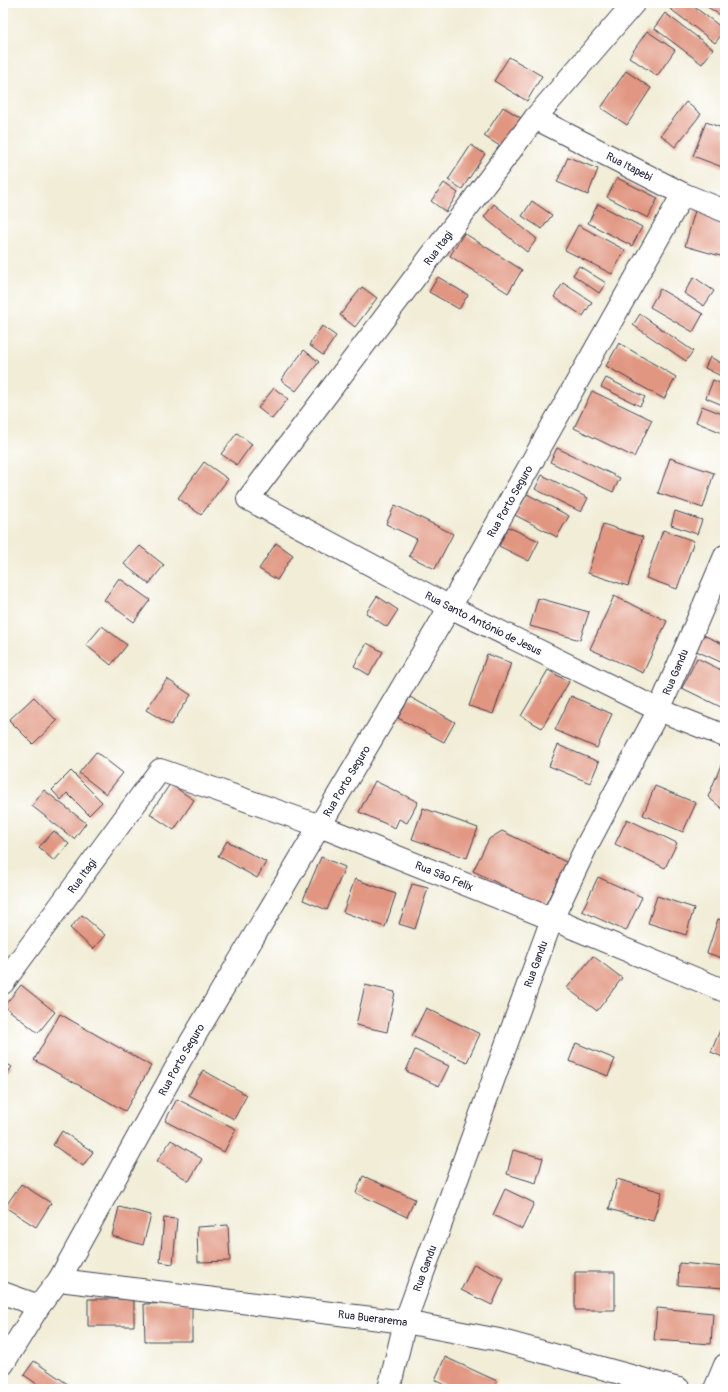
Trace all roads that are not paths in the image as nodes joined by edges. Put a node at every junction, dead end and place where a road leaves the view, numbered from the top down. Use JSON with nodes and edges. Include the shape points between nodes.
{"nodes":[{"id":1,"x":634,"y":3,"type":"edge"},
{"id":2,"x":535,"y":118,"type":"junction"},
{"id":3,"x":683,"y":194,"type":"junction"},
{"id":4,"x":725,"y":211,"type":"edge"},
{"id":5,"x":248,"y":499,"type":"joint"},
{"id":6,"x":725,"y":556,"type":"edge"},
{"id":7,"x":450,"y":607,"type":"junction"},
{"id":8,"x":659,"y":710,"type":"junction"},
{"id":9,"x":725,"y":736,"type":"edge"},
{"id":10,"x":160,"y":770,"type":"joint"},
{"id":11,"x":320,"y":826,"type":"junction"},
{"id":12,"x":552,"y":919,"type":"junction"},
{"id":13,"x":3,"y":983,"type":"edge"},
{"id":14,"x":725,"y":991,"type":"edge"},
{"id":15,"x":59,"y":1280,"type":"junction"},
{"id":16,"x":3,"y":1293,"type":"edge"},
{"id":17,"x":38,"y":1306,"type":"junction"},
{"id":18,"x":405,"y":1322,"type":"junction"},
{"id":19,"x":3,"y":1364,"type":"edge"},
{"id":20,"x":725,"y":1365,"type":"edge"},
{"id":21,"x":389,"y":1389,"type":"edge"},
{"id":22,"x":680,"y":1389,"type":"edge"},
{"id":23,"x":715,"y":1389,"type":"edge"}],
"edges":[{"from":1,"to":2,"type":"street","name":"Rua Itagi"},
{"from":2,"to":3,"type":"street","name":"Rua Itapebi"},
{"from":2,"to":5,"type":"street","name":"Rua Itagi"},
{"from":3,"to":4,"type":"street","name":"Rua Itapebi"},
{"from":3,"to":7,"type":"street","name":"Rua Porto Seguro"},
{"from":5,"to":7,"type":"street","name":"Rua Santo Antônio de Jesus"},
{"from":6,"to":8,"type":"street","name":"Rua Gandu"},
{"from":7,"to":8,"type":"street","name":"Rua Santo Antônio de Jesus"},
{"from":7,"to":11,"type":"street","name":"Rua Porto Seguro"},
{"from":8,"to":9,"type":"street","name":"Rua Santo Antônio de Jesus"},
{"from":8,"to":12,"type":"street","name":"Rua Gandu","via":[[587,845]]},
{"from":10,"to":11,"type":"street","name":"Rua São Felix"},
{"from":10,"to":13,"type":"street","name":"Rua Itagi"},
{"from":11,"to":12,"type":"street","name":"Rua São Felix"},
{"from":11,"to":15,"type":"street","name":"Rua Porto Seguro","via":[[182,1057]]},
{"from":12,"to":14,"type":"street","name":"Rua São Felix"},
{"from":12,"to":18,"type":"street","name":"Rua Gandu"},
{"from":15,"to":17,"type":"street","name":"Rua Porto Seguro"},
{"from":15,"to":18,"type":"street","name":"Rua Buerarema"},
{"from":16,"to":17,"type":"street"},
{"from":17,"to":19,"type":"street","name":"Rua Porto Seguro"},
{"from":18,"to":21,"type":"street","name":"Rua Gandu"},
{"from":18,"to":22,"type":"street","name":"Rua Buerarema","via":[[499,1340]]},
{"from":20,"to":23,"type":"street"}]}
